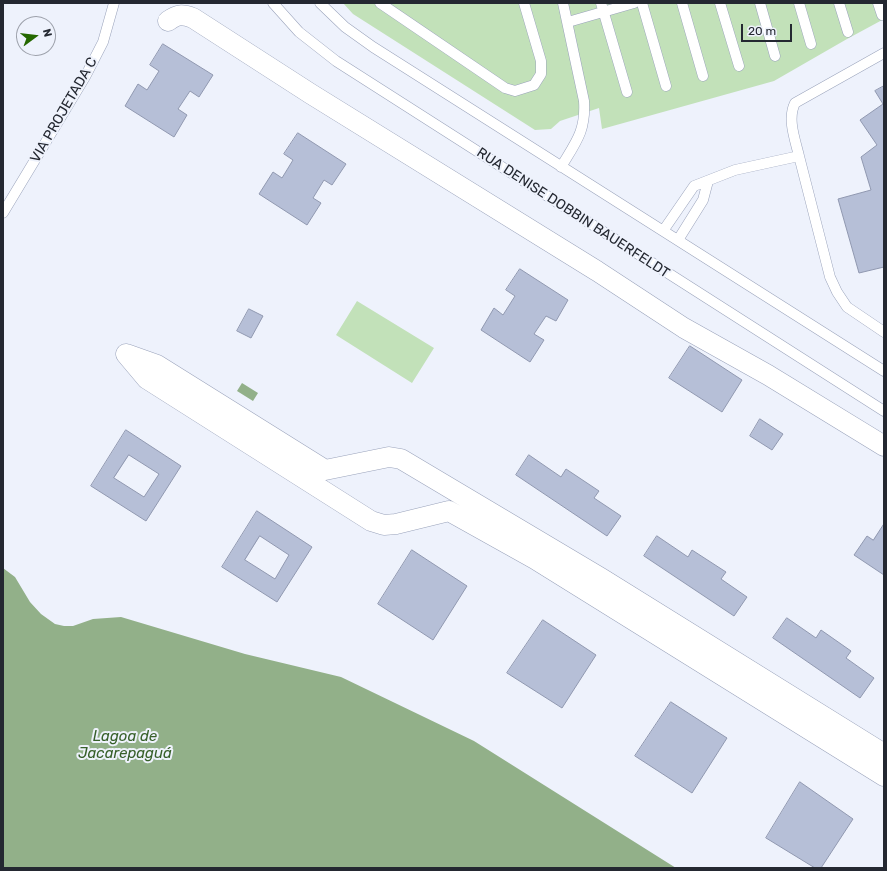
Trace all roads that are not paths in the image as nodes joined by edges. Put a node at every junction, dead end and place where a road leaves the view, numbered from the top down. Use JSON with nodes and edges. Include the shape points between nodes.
{"nodes":[{"id":1,"x":114,"y":3,"type":"edge"},
{"id":2,"x":273,"y":3,"type":"edge"},
{"id":3,"x":320,"y":3,"type":"edge"},
{"id":4,"x":380,"y":3,"type":"edge"},
{"id":5,"x":524,"y":3,"type":"edge"},
{"id":6,"x":563,"y":3,"type":"edge"},
{"id":7,"x":634,"y":3,"type":"edge"},
{"id":8,"x":642,"y":3,"type":"edge"},
{"id":9,"x":682,"y":3,"type":"edge"},
{"id":10,"x":720,"y":3,"type":"edge"},
{"id":11,"x":760,"y":3,"type":"edge"},
{"id":12,"x":799,"y":3,"type":"edge"},
{"id":13,"x":840,"y":3,"type":"edge"},
{"id":14,"x":878,"y":3,"type":"edge"},
{"id":15,"x":603,"y":7,"type":"edge"},
{"id":16,"x":882,"y":14,"type":"dead end"},
{"id":17,"x":168,"y":21,"type":"dead end"},
{"id":18,"x":568,"y":22,"type":"junction"},
{"id":19,"x":848,"y":32,"type":"dead end"},
{"id":20,"x":811,"y":44,"type":"dead end"},
{"id":21,"x":884,"y":53,"type":"edge"},
{"id":22,"x":775,"y":56,"type":"dead end"},
{"id":23,"x":739,"y":66,"type":"dead end"},
{"id":24,"x":703,"y":76,"type":"dead end"},
{"id":25,"x":666,"y":86,"type":"dead end"},
{"id":26,"x":627,"y":92,"type":"dead end"},
{"id":27,"x":799,"y":156,"type":"junction"},
{"id":28,"x":561,"y":167,"type":"junction"},
{"id":29,"x":708,"y":182,"type":"junction"},
{"id":30,"x":3,"y":213,"type":"edge"},
{"id":31,"x":663,"y":231,"type":"junction"},
{"id":32,"x":678,"y":240,"type":"junction"},
{"id":33,"x":884,"y":332,"type":"edge"},
{"id":34,"x":884,"y":371,"type":"edge"},
{"id":35,"x":884,"y":411,"type":"edge"},
{"id":36,"x":884,"y":446,"type":"edge"},
{"id":37,"x":321,"y":478,"type":"junction"},
{"id":38,"x":455,"y":492,"type":"junction"},
{"id":39,"x":449,"y":511,"type":"junction"},
{"id":40,"x":671,"y":632,"type":"junction"},
{"id":41,"x":884,"y":754,"type":"edge"},
{"id":42,"x":884,"y":776,"type":"edge"}],
"edges":[{"from":1,"to":30,"type":"lane","name":"VIA PROJETADA C","via":[[103,42],[85,77]]},
{"from":2,"to":35,"type":"lane","name":"RUA DENISE DOBBIN BAUERFELDT","via":[[299,32],[336,61]]},
{"from":3,"to":28,"type":"lane","via":[[373,47]]},
{"from":4,"to":5,"type":"lane","via":[[504,88],[515,91],[534,85],[541,74],[541,61]]},
{"from":6,"to":18,"type":"lane"},
{"from":7,"to":15,"type":"lane"},
{"from":8,"to":25,"type":"lane"},
{"from":9,"to":24,"type":"lane"},
{"from":10,"to":23,"type":"lane"},
{"from":11,"to":22,"type":"lane"},
{"from":12,"to":20,"type":"lane"},
{"from":13,"to":19,"type":"lane"},
{"from":14,"to":16,"type":"lane"},
{"from":15,"to":18,"type":"lane"},
{"from":15,"to":26,"type":"lane"},
{"from":17,"to":36,"type":"street","via":[[183,14],[193,18],[684,328],[768,374]]},
{"from":18,"to":28,"type":"lane","via":[[584,112],[581,132]]},
{"from":21,"to":27,"type":"lane","via":[[795,103],[791,119]]},
{"from":27,"to":29,"type":"lane","via":[[735,170]]},
{"from":27,"to":33,"type":"lane","via":[[830,277],[837,292],[847,307]]},
{"from":28,"to":31,"type":"lane"},
{"from":29,"to":31,"type":"lane","via":[[694,186]]},
{"from":29,"to":32,"type":"lane","via":[[702,200]]},
{"from":31,"to":32,"type":"lane"},
{"from":32,"to":34,"type":"lane"},
{"from":37,"to":37,"type":"street","via":[[158,364],[126,354],[147,380]]},
{"from":37,"to":38,"type":"street","via":[[389,457],[401,459]]},
{"from":37,"to":39,"type":"street","via":[[371,520],[384,525]]},
{"from":38,"to":39,"type":"street","via":[[444,497],[444,504]]},
{"from":38,"to":40,"type":"street","via":[[601,578]]},
{"from":39,"to":40,"type":"street"},
{"from":40,"to":41,"type":"street"},
{"from":40,"to":42,"type":"street"}]}
